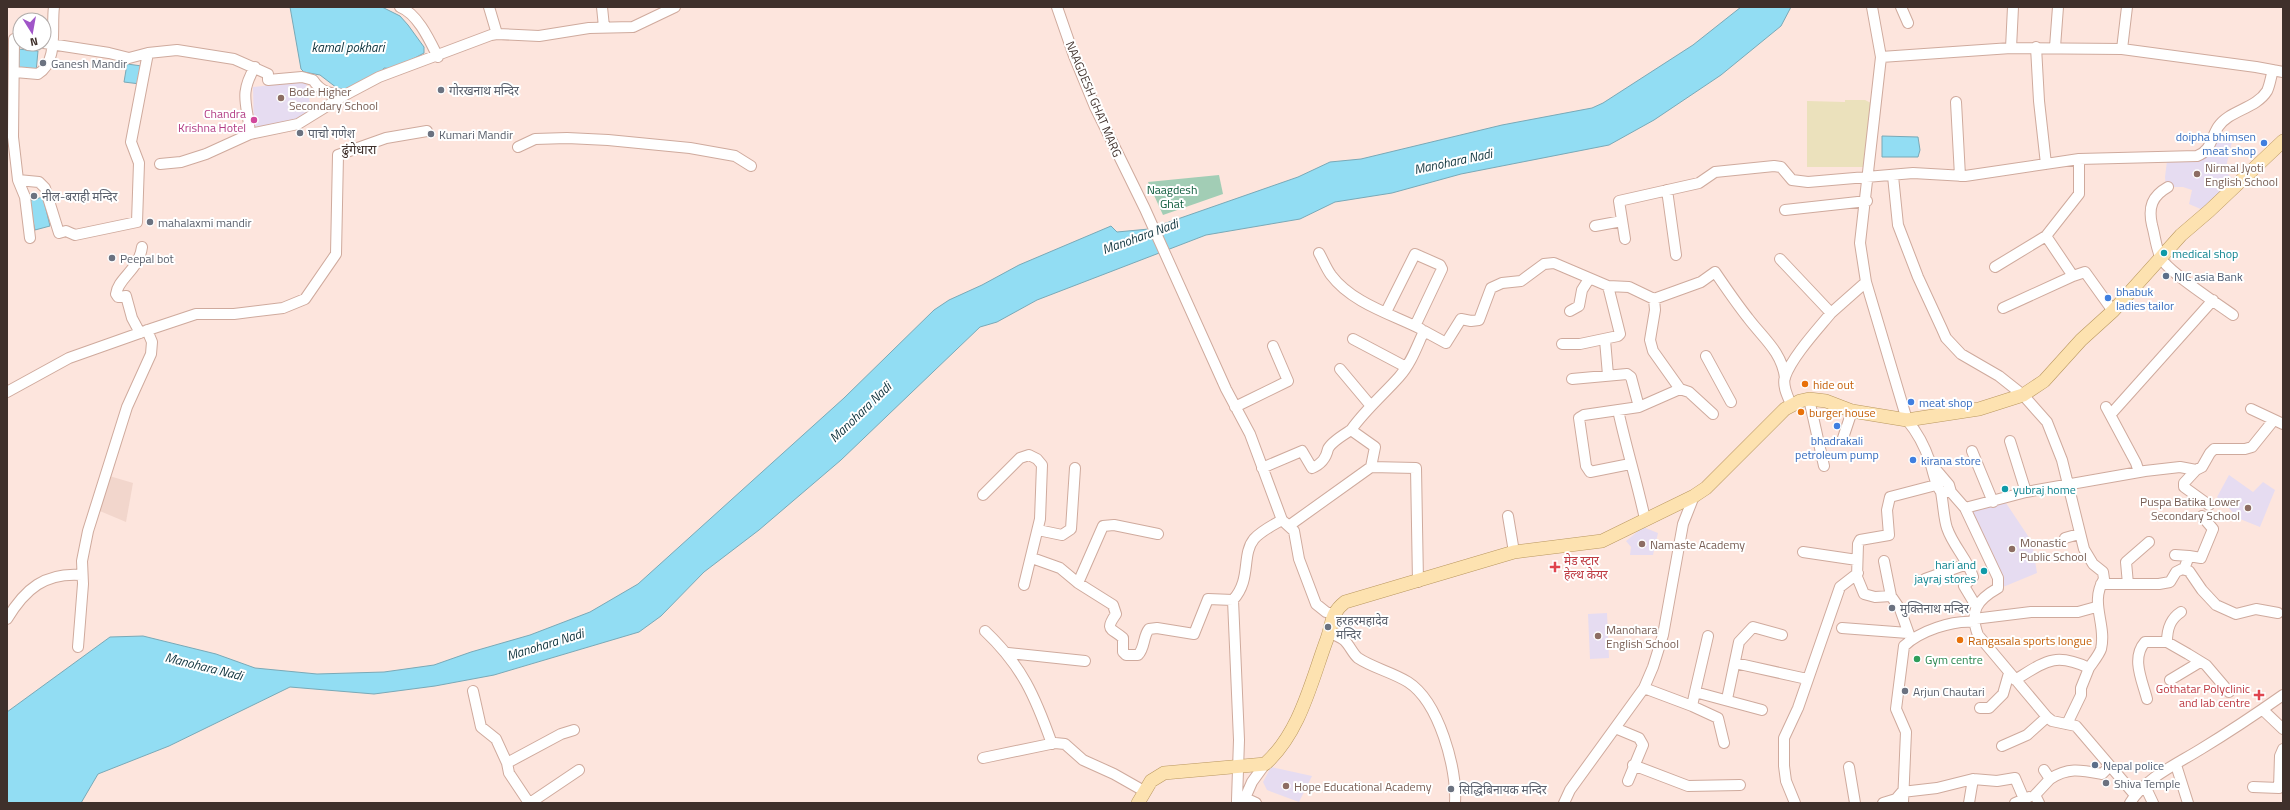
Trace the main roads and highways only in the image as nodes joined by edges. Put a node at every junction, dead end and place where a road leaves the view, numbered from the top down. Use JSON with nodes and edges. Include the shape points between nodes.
{"nodes":[{"id":1,"x":2283,"y":141,"type":"edge"},
{"id":2,"x":1138,"y":803,"type":"edge"}],
"edges":[{"from":1,"to":2,"type":"main road","via":[[2181,235],[2113,311],[2081,340],[2044,381],[2023,395],[1979,409],[1907,420],[1852,411],[1826,400],[1809,399],[1791,404],[1706,488],[1602,541],[1514,552],[1345,602],[1333,614],[1329,632],[1293,729],[1277,753],[1265,764],[1164,773],[1151,781]]}]}
